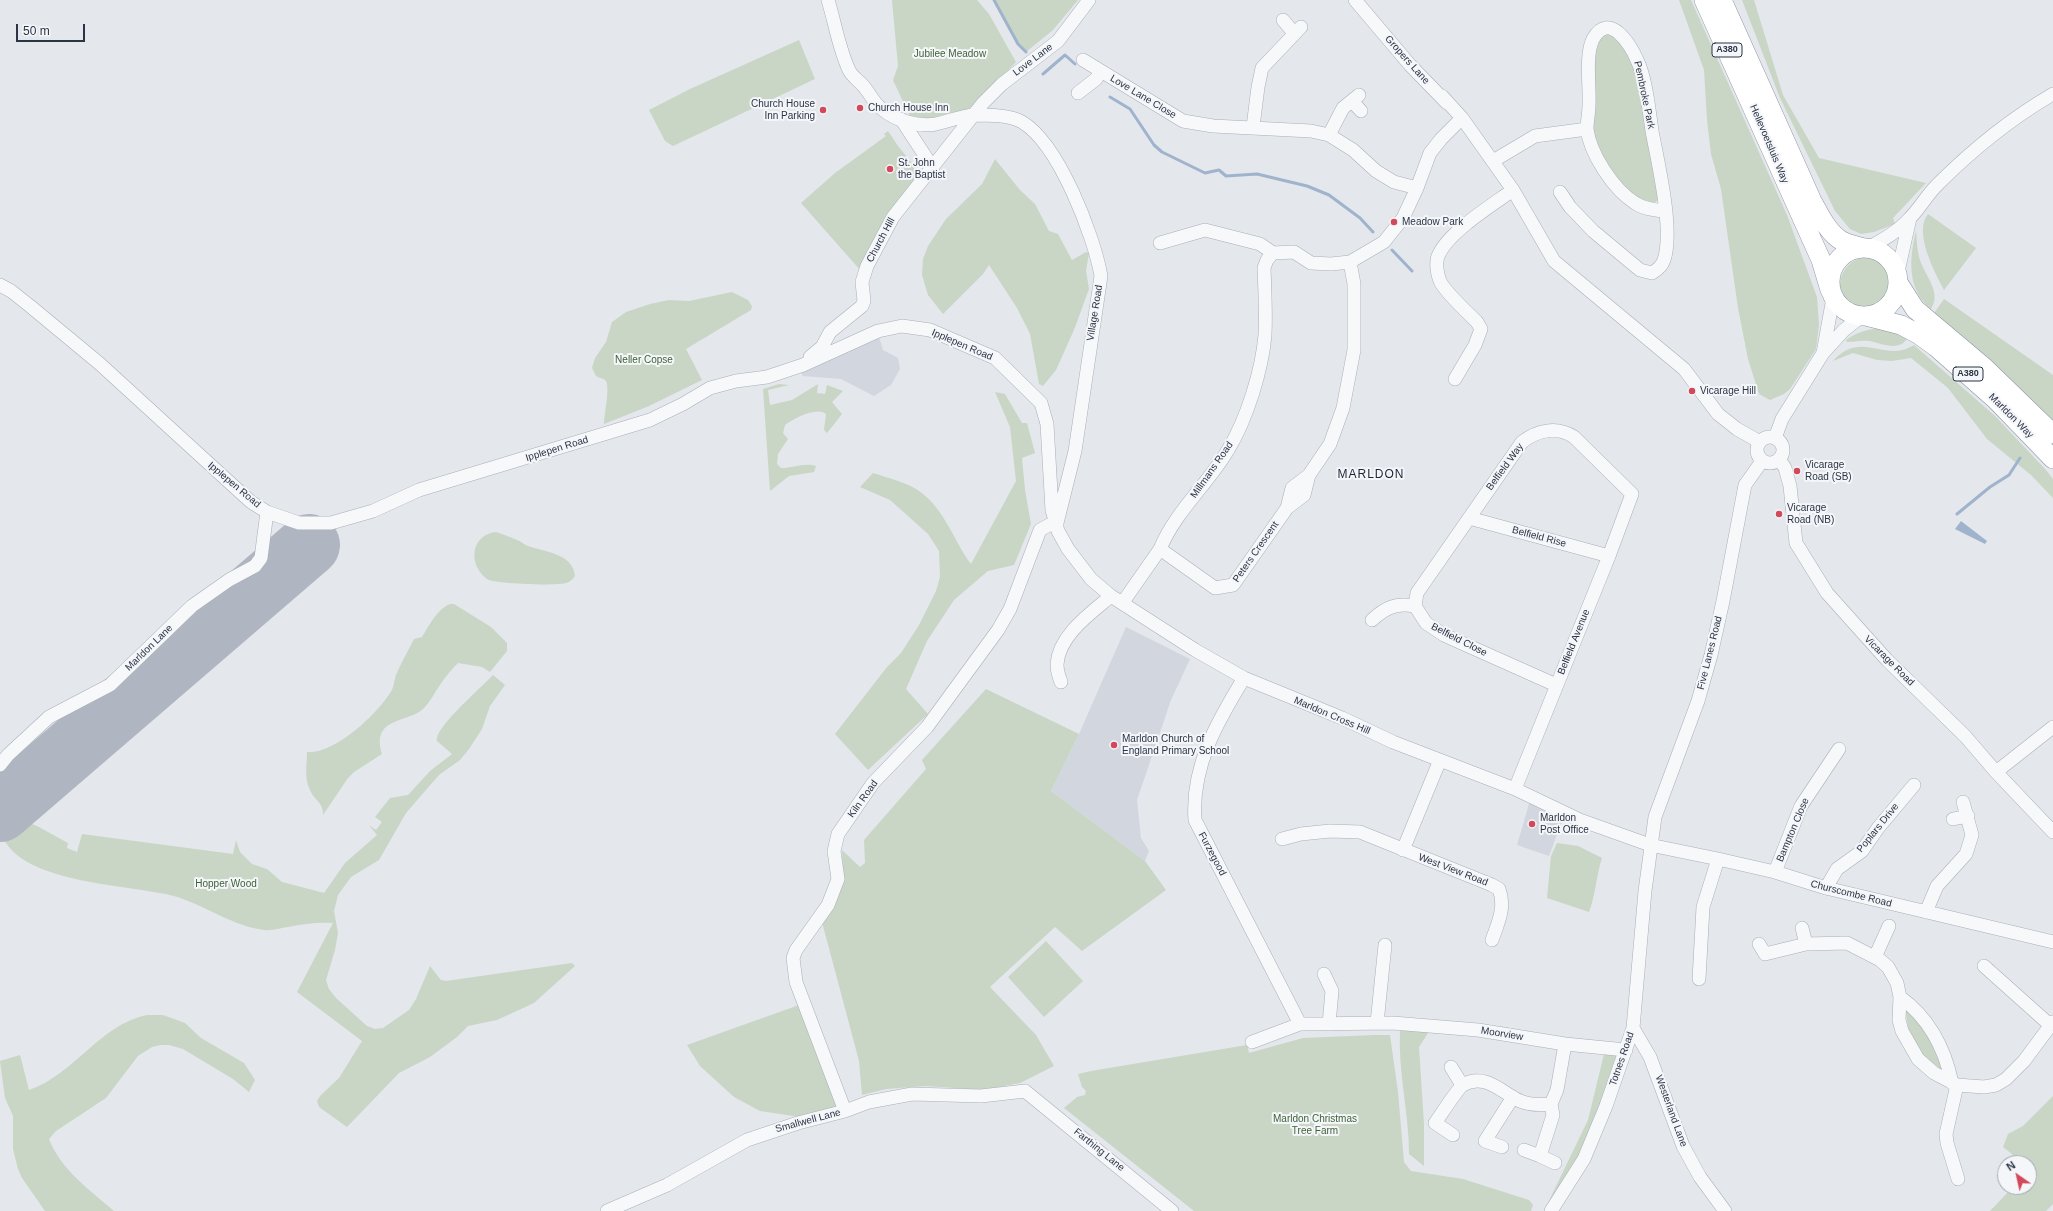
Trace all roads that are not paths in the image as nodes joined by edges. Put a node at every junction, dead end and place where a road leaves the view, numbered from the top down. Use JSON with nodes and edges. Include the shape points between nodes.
{"nodes":[{"id":1,"x":828,"y":0,"type":"edge"},
{"id":2,"x":1088,"y":0,"type":"edge"},
{"id":3,"x":1356,"y":0,"type":"edge"},
{"id":4,"x":1704,"y":0,"type":"edge"},
{"id":5,"x":1722,"y":0,"type":"edge"},
{"id":6,"x":1283,"y":20,"type":"dead end"},
{"id":7,"x":1084,"y":60,"type":"dead end"},
{"id":8,"x":1101,"y":71,"type":"junction"},
{"id":9,"x":1078,"y":93,"type":"dead end"},
{"id":10,"x":2053,"y":94,"type":"edge"},
{"id":11,"x":1442,"y":96,"type":"dead end"},
{"id":12,"x":1361,"y":111,"type":"dead end"},
{"id":13,"x":973,"y":116,"type":"junction"},
{"id":14,"x":1462,"y":118,"type":"junction"},
{"id":15,"x":901,"y":120,"type":"junction"},
{"id":16,"x":1253,"y":127,"type":"junction"},
{"id":17,"x":1587,"y":129,"type":"junction"},
{"id":18,"x":1329,"y":136,"type":"junction"},
{"id":19,"x":1496,"y":166,"type":"junction"},
{"id":20,"x":933,"y":168,"type":"junction"},
{"id":21,"x":1417,"y":188,"type":"junction"},
{"id":22,"x":1513,"y":190,"type":"junction"},
{"id":23,"x":1560,"y":192,"type":"dead end"},
{"id":24,"x":1665,"y":212,"type":"junction"},
{"id":25,"x":1910,"y":218,"type":"junction"},
{"id":26,"x":1160,"y":243,"type":"dead end"},
{"id":27,"x":1866,"y":248,"type":"junction"},
{"id":28,"x":1273,"y":253,"type":"junction"},
{"id":29,"x":1350,"y":262,"type":"junction"},
{"id":30,"x":1898,"y":280,"type":"junction"},
{"id":31,"x":0,"y":285,"type":"edge"},
{"id":32,"x":1832,"y":294,"type":"junction"},
{"id":33,"x":1864,"y":316,"type":"junction"},
{"id":34,"x":1823,"y":353,"type":"junction"},
{"id":35,"x":803,"y":365,"type":"junction"},
{"id":36,"x":1455,"y":379,"type":"dead end"},
{"id":37,"x":2053,"y":434,"type":"edge"},
{"id":38,"x":1775,"y":438,"type":"junction"},
{"id":39,"x":1760,"y":442,"type":"junction"},
{"id":40,"x":1779,"y":459,"type":"junction"},
{"id":41,"x":2053,"y":459,"type":"edge"},
{"id":42,"x":1762,"y":461,"type":"junction"},
{"id":43,"x":1632,"y":494,"type":"joint"},
{"id":44,"x":267,"y":512,"type":"junction"},
{"id":45,"x":1469,"y":518,"type":"junction"},
{"id":46,"x":1057,"y":525,"type":"junction"},
{"id":47,"x":1160,"y":550,"type":"junction"},
{"id":48,"x":1609,"y":556,"type":"junction"},
{"id":49,"x":1111,"y":596,"type":"junction"},
{"id":50,"x":1123,"y":602,"type":"junction"},
{"id":51,"x":1415,"y":606,"type":"junction"},
{"id":52,"x":1372,"y":620,"type":"dead end"},
{"id":53,"x":1244,"y":678,"type":"junction"},
{"id":54,"x":1061,"y":682,"type":"dead end"},
{"id":55,"x":1556,"y":686,"type":"junction"},
{"id":56,"x":2053,"y":727,"type":"edge"},
{"id":57,"x":1839,"y":749,"type":"dead end"},
{"id":58,"x":1440,"y":760,"type":"junction"},
{"id":59,"x":0,"y":765,"type":"edge"},
{"id":60,"x":1996,"y":772,"type":"junction"},
{"id":61,"x":1914,"y":785,"type":"dead end"},
{"id":62,"x":1515,"y":789,"type":"junction"},
{"id":63,"x":1963,"y":802,"type":"dead end"},
{"id":64,"x":1968,"y":816,"type":"junction"},
{"id":65,"x":1953,"y":819,"type":"dead end"},
{"id":66,"x":2053,"y":832,"type":"edge"},
{"id":67,"x":1282,"y":839,"type":"dead end"},
{"id":68,"x":1650,"y":845,"type":"junction"},
{"id":69,"x":1403,"y":850,"type":"junction"},
{"id":70,"x":1718,"y":858,"type":"junction"},
{"id":71,"x":1775,"y":872,"type":"junction"},
{"id":72,"x":1826,"y":888,"type":"junction"},
{"id":73,"x":1926,"y":912,"type":"junction"},
{"id":74,"x":1889,"y":926,"type":"dead end"},
{"id":75,"x":1802,"y":928,"type":"dead end"},
{"id":76,"x":1492,"y":940,"type":"dead end"},
{"id":77,"x":2053,"y":942,"type":"edge"},
{"id":78,"x":1759,"y":944,"type":"dead end"},
{"id":79,"x":1806,"y":944,"type":"junction"},
{"id":80,"x":1385,"y":945,"type":"dead end"},
{"id":81,"x":1875,"y":957,"type":"junction"},
{"id":82,"x":1984,"y":966,"type":"dead end"},
{"id":83,"x":1324,"y":974,"type":"dead end"},
{"id":84,"x":1699,"y":979,"type":"dead end"},
{"id":85,"x":1900,"y":997,"type":"junction"},
{"id":86,"x":1377,"y":1023,"type":"junction"},
{"id":87,"x":2051,"y":1023,"type":"edge"},
{"id":88,"x":1300,"y":1024,"type":"junction"},
{"id":89,"x":1329,"y":1024,"type":"junction"},
{"id":90,"x":1633,"y":1028,"type":"junction"},
{"id":91,"x":1252,"y":1042,"type":"dead end"},
{"id":92,"x":1565,"y":1044,"type":"junction"},
{"id":93,"x":1626,"y":1050,"type":"junction"},
{"id":94,"x":1451,"y":1068,"type":"dead end"},
{"id":95,"x":1954,"y":1084,"type":"junction"},
{"id":96,"x":1462,"y":1085,"type":"junction"},
{"id":97,"x":1025,"y":1091,"type":"joint"},
{"id":98,"x":1513,"y":1098,"type":"junction"},
{"id":99,"x":1551,"y":1104,"type":"junction"},
{"id":100,"x":845,"y":1111,"type":"junction"},
{"id":101,"x":1453,"y":1135,"type":"dead end"},
{"id":102,"x":1502,"y":1147,"type":"dead end"},
{"id":103,"x":1524,"y":1150,"type":"dead end"},
{"id":104,"x":1540,"y":1156,"type":"junction"},
{"id":105,"x":1555,"y":1163,"type":"dead end"},
{"id":106,"x":1958,"y":1179,"type":"dead end"},
{"id":107,"x":607,"y":1211,"type":"edge"},
{"id":108,"x":1172,"y":1211,"type":"edge"},
{"id":109,"x":1551,"y":1211,"type":"edge"},
{"id":110,"x":1726,"y":1211,"type":"edge"}],
"edges":[{"from":1,"to":15,"type":"street","name":"Village Road","via":[[849,71],[882,110]]},
{"from":2,"to":13,"type":"street","name":"Love Lane","via":[[1058,41],[1002,84]]},
{"from":3,"to":14,"type":"street","name":"Gropers Lane","via":[[1410,65]]},
{"from":4,"to":32,"type":"highway","name":"Hellevoetsluis Way","number":"A380","via":[[1820,260]]},
{"from":5,"to":27,"type":"highway","name":"Hellevoetsluis Way","number":"A380","via":[[1822,219],[1843,241]]},
{"from":6,"to":16,"type":"street","via":[[1298,30],[1262,68]]},
{"from":7,"to":8,"type":"street","name":"Love Lane Close"},
{"from":8,"to":9,"type":"street","via":[[1096,79]]},
{"from":8,"to":16,"type":"street","name":"Love Lane Close","via":[[1183,122]]},
{"from":10,"to":25,"type":"street","via":[[2008,123],[1965,158],[1936,186]]},
{"from":11,"to":14,"type":"street"},
{"from":12,"to":18,"type":"street","via":[[1355,98],[1343,108]]},
{"from":13,"to":15,"type":"street","name":"Village Road","via":[[919,125]]},
{"from":13,"to":20,"type":"street","name":"Church Hill"},
{"from":13,"to":46,"type":"street","name":"Village Road","via":[[999,116],[1022,122],[1044,143],[1082,212],[1097,255],[1101,276],[1075,451]]},
{"from":14,"to":19,"type":"street"},
{"from":14,"to":21,"type":"street","via":[[1441,138],[1430,153]]},
{"from":15,"to":20,"type":"street"},
{"from":16,"to":18,"type":"street","via":[[1311,131]]},
{"from":17,"to":19,"type":"street","via":[[1535,136]]},
{"from":17,"to":24,"type":"street","name":"Pembroke Park","via":[[1598,162],[1620,189],[1634,203]]},
{"from":17,"to":24,"type":"street","name":"Pembroke Park","via":[[1593,39],[1602,30],[1612,29],[1619,32],[1630,44],[1638,62],[1648,103]]},
{"from":18,"to":21,"type":"street","via":[[1353,150],[1376,171],[1394,182]]},
{"from":19,"to":22,"type":"street"},
{"from":20,"to":35,"type":"street","name":"Church Hill","via":[[893,217],[873,254],[862,282],[862,306],[830,332],[822,347]]},
{"from":21,"to":29,"type":"street","via":[[1403,218],[1384,242]]},
{"from":22,"to":36,"type":"street","via":[[1466,224],[1438,255],[1440,282],[1481,329],[1475,345]]},
{"from":22,"to":39,"type":"street","via":[[1554,261],[1684,369],[1718,414]]},
{"from":23,"to":24,"type":"street","name":"Pembroke Park","via":[[1570,207],[1593,231],[1640,270],[1652,273],[1659,269],[1665,255]]},
{"from":25,"to":27,"type":"street","via":[[1885,239]]},
{"from":25,"to":30,"type":"street"},
{"from":26,"to":28,"type":"street","via":[[1205,230],[1260,244]]},
{"from":27,"to":30,"type":"highway","via":[[1880,252],[1888,258],[1894,266]]},
{"from":27,"to":32,"type":"highway","via":[[1847,252],[1834,264],[1831,272]]},
{"from":28,"to":29,"type":"street","via":[[1294,252],[1311,263]]},
{"from":28,"to":47,"type":"street","name":"Millmans Road","via":[[1264,268],[1265,336],[1247,410],[1228,450],[1189,502],[1163,541]]},
{"from":29,"to":47,"type":"street","name":"Peters Crescent","via":[[1354,284],[1355,318],[1350,380],[1330,444],[1309,475],[1304,495],[1287,508],[1234,585],[1215,588]]},
{"from":30,"to":33,"type":"highway","via":[[1894,299],[1887,307]]},
{"from":30,"to":37,"type":"highway","name":"Marldon Way","number":"A380","via":[[1915,310],[1995,377]]},
{"from":31,"to":44,"type":"street","name":"Ipplepen Road","via":[[30,306],[100,364],[227,481]]},
{"from":32,"to":33,"type":"highway","via":[[1847,312]]},
{"from":32,"to":34,"type":"street"},
{"from":33,"to":34,"type":"street","via":[[1844,330]]},
{"from":33,"to":41,"type":"highway","name":"Marldon Way","number":"A380","via":[[1901,325],[1936,347],[1996,400]]},
{"from":34,"to":38,"type":"street","via":[[1782,419]]},
{"from":35,"to":44,"type":"street","name":"Ipplepen Road","via":[[767,377],[710,388],[650,420],[419,490],[373,511],[331,523],[299,524]]},
{"from":35,"to":46,"type":"street","name":"Ipplepen Road","via":[[878,331],[902,326],[930,330],[996,358],[1041,403],[1047,424],[1052,510]]},
{"from":38,"to":39,"type":"street","via":[[1767,438]]},
{"from":38,"to":40,"type":"street","via":[[1782,448]]},
{"from":39,"to":42,"type":"street","via":[[1756,450]]},
{"from":40,"to":42,"type":"street","via":[[1772,463]]},
{"from":40,"to":60,"type":"street","name":"Vicarage Road","via":[[1785,468],[1790,486],[1796,543],[1827,593],[1887,660],[1966,736]]},
{"from":42,"to":68,"type":"street","name":"Five Lanes Road","via":[[1745,485],[1724,601],[1711,655],[1698,701],[1655,818]]},
{"from":43,"to":45,"type":"street","name":"Belfield Way","via":[[1574,437],[1567,432],[1549,430],[1522,442]]},
{"from":43,"to":48,"type":"street","name":"Belfield Avenue"},
{"from":44,"to":59,"type":"street","name":"Marldon Lane","via":[[261,558],[255,566],[229,580],[192,606],[110,684],[49,717]]},
{"from":45,"to":48,"type":"street","name":"Belfield Rise"},
{"from":45,"to":51,"type":"street","name":"Belfield Way","via":[[1417,593]]},
{"from":46,"to":49,"type":"street","name":"Marldon Cross Hill","via":[[1068,550],[1091,579]]},
{"from":46,"to":100,"type":"street","name":"Kiln Road","via":[[1049,525],[1040,530],[1010,609],[998,630],[927,727],[873,783],[838,834],[834,851],[838,879],[828,905],[793,958],[796,982]]},
{"from":47,"to":50,"type":"street","name":"Millmans Road"},
{"from":48,"to":55,"type":"street","name":"Belfield Avenue"},
{"from":49,"to":50,"type":"street","name":"Marldon Cross Hill"},
{"from":49,"to":54,"type":"street","via":[[1089,614],[1060,650],[1057,665]]},
{"from":50,"to":53,"type":"street","name":"Marldon Cross Hill","via":[[1195,650]]},
{"from":51,"to":52,"type":"street","via":[[1395,605],[1386,608]]},
{"from":51,"to":55,"type":"street","name":"Belfield Close","via":[[1426,623],[1444,635]]},
{"from":53,"to":58,"type":"street","name":"Marldon Cross Hill"},
{"from":53,"to":88,"type":"street","name":"Furzegood","via":[[1209,741],[1195,794],[1195,820]]},
{"from":55,"to":62,"type":"street","name":"Belfield Avenue"},
{"from":56,"to":60,"type":"street"},
{"from":57,"to":71,"type":"street","name":"Bampton Close","via":[[1801,806]]},
{"from":58,"to":62,"type":"street","name":"Marldon Cross Hill"},
{"from":58,"to":69,"type":"street"},
{"from":60,"to":66,"type":"street","name":"Vicarage Road"},
{"from":61,"to":72,"type":"street","name":"Poplars Drive","via":[[1862,851],[1837,869]]},
{"from":62,"to":68,"type":"street","name":"Marldon Cross Hill","via":[[1580,820]]},
{"from":63,"to":64,"type":"street"},
{"from":64,"to":65,"type":"street"},
{"from":64,"to":73,"type":"street","via":[[1972,835],[1966,854],[1938,886]]},
{"from":67,"to":69,"type":"street","name":"West View Road","via":[[1330,831],[1360,832]]},
{"from":68,"to":70,"type":"street","name":"Churscombe Road"},
{"from":68,"to":90,"type":"street","name":"Totnes Road"},
{"from":69,"to":76,"type":"street","name":"West View Road","via":[[1499,889],[1502,910]]},
{"from":70,"to":71,"type":"street","name":"Churscombe Road"},
{"from":70,"to":84,"type":"street","via":[[1703,907]]},
{"from":71,"to":72,"type":"street","name":"Churscombe Road"},
{"from":72,"to":73,"type":"street","name":"Churscombe Road"},
{"from":73,"to":77,"type":"street","name":"Churscombe Road"},
{"from":74,"to":81,"type":"street"},
{"from":75,"to":79,"type":"street"},
{"from":78,"to":79,"type":"street","via":[[1766,954]]},
{"from":79,"to":81,"type":"street","via":[[1847,944]]},
{"from":80,"to":86,"type":"street"},
{"from":81,"to":85,"type":"street","via":[[1888,967],[1897,983]]},
{"from":82,"to":87,"type":"street"},
{"from":83,"to":89,"type":"street","via":[[1332,991]]},
{"from":85,"to":95,"type":"street","via":[[1912,1006],[1937,1038]]},
{"from":85,"to":95,"type":"street","via":[[1899,1020],[1902,1031],[1918,1059],[1934,1073]]},
{"from":86,"to":89,"type":"street","name":"Moorview"},
{"from":86,"to":92,"type":"street","name":"Moorview","via":[[1478,1030]]},
{"from":87,"to":95,"type":"street","via":[[2024,1061],[2006,1079],[1996,1085]]},
{"from":88,"to":89,"type":"street","name":"Moorview"},
{"from":88,"to":91,"type":"street"},
{"from":90,"to":93,"type":"street","name":"Totnes Road"},
{"from":90,"to":110,"type":"street","name":"Westerland Lane","via":[[1650,1057],[1683,1146],[1700,1177]]},
{"from":92,"to":93,"type":"street","name":"Moorview"},
{"from":92,"to":99,"type":"street","via":[[1557,1090]]},
{"from":93,"to":109,"type":"street","name":"Totnes Road","via":[[1584,1159]]},
{"from":94,"to":96,"type":"street"},
{"from":95,"to":106,"type":"street","via":[[1946,1134]]},
{"from":96,"to":98,"type":"street","via":[[1484,1081],[1496,1085]]},
{"from":96,"to":101,"type":"street","via":[[1436,1122]]},
{"from":97,"to":100,"type":"street","name":"Smallwell Lane","via":[[981,1096],[912,1094],[869,1102]]},
{"from":97,"to":108,"type":"street","name":"Farthing Lane"},
{"from":98,"to":99,"type":"street","via":[[1522,1102]]},
{"from":98,"to":102,"type":"street","via":[[1485,1141]]},
{"from":99,"to":104,"type":"street","via":[[1553,1115]]},
{"from":100,"to":107,"type":"street","name":"Smallwell Lane","via":[[747,1140],[667,1185]]},
{"from":103,"to":104,"type":"street"},
{"from":104,"to":105,"type":"street"}]}
